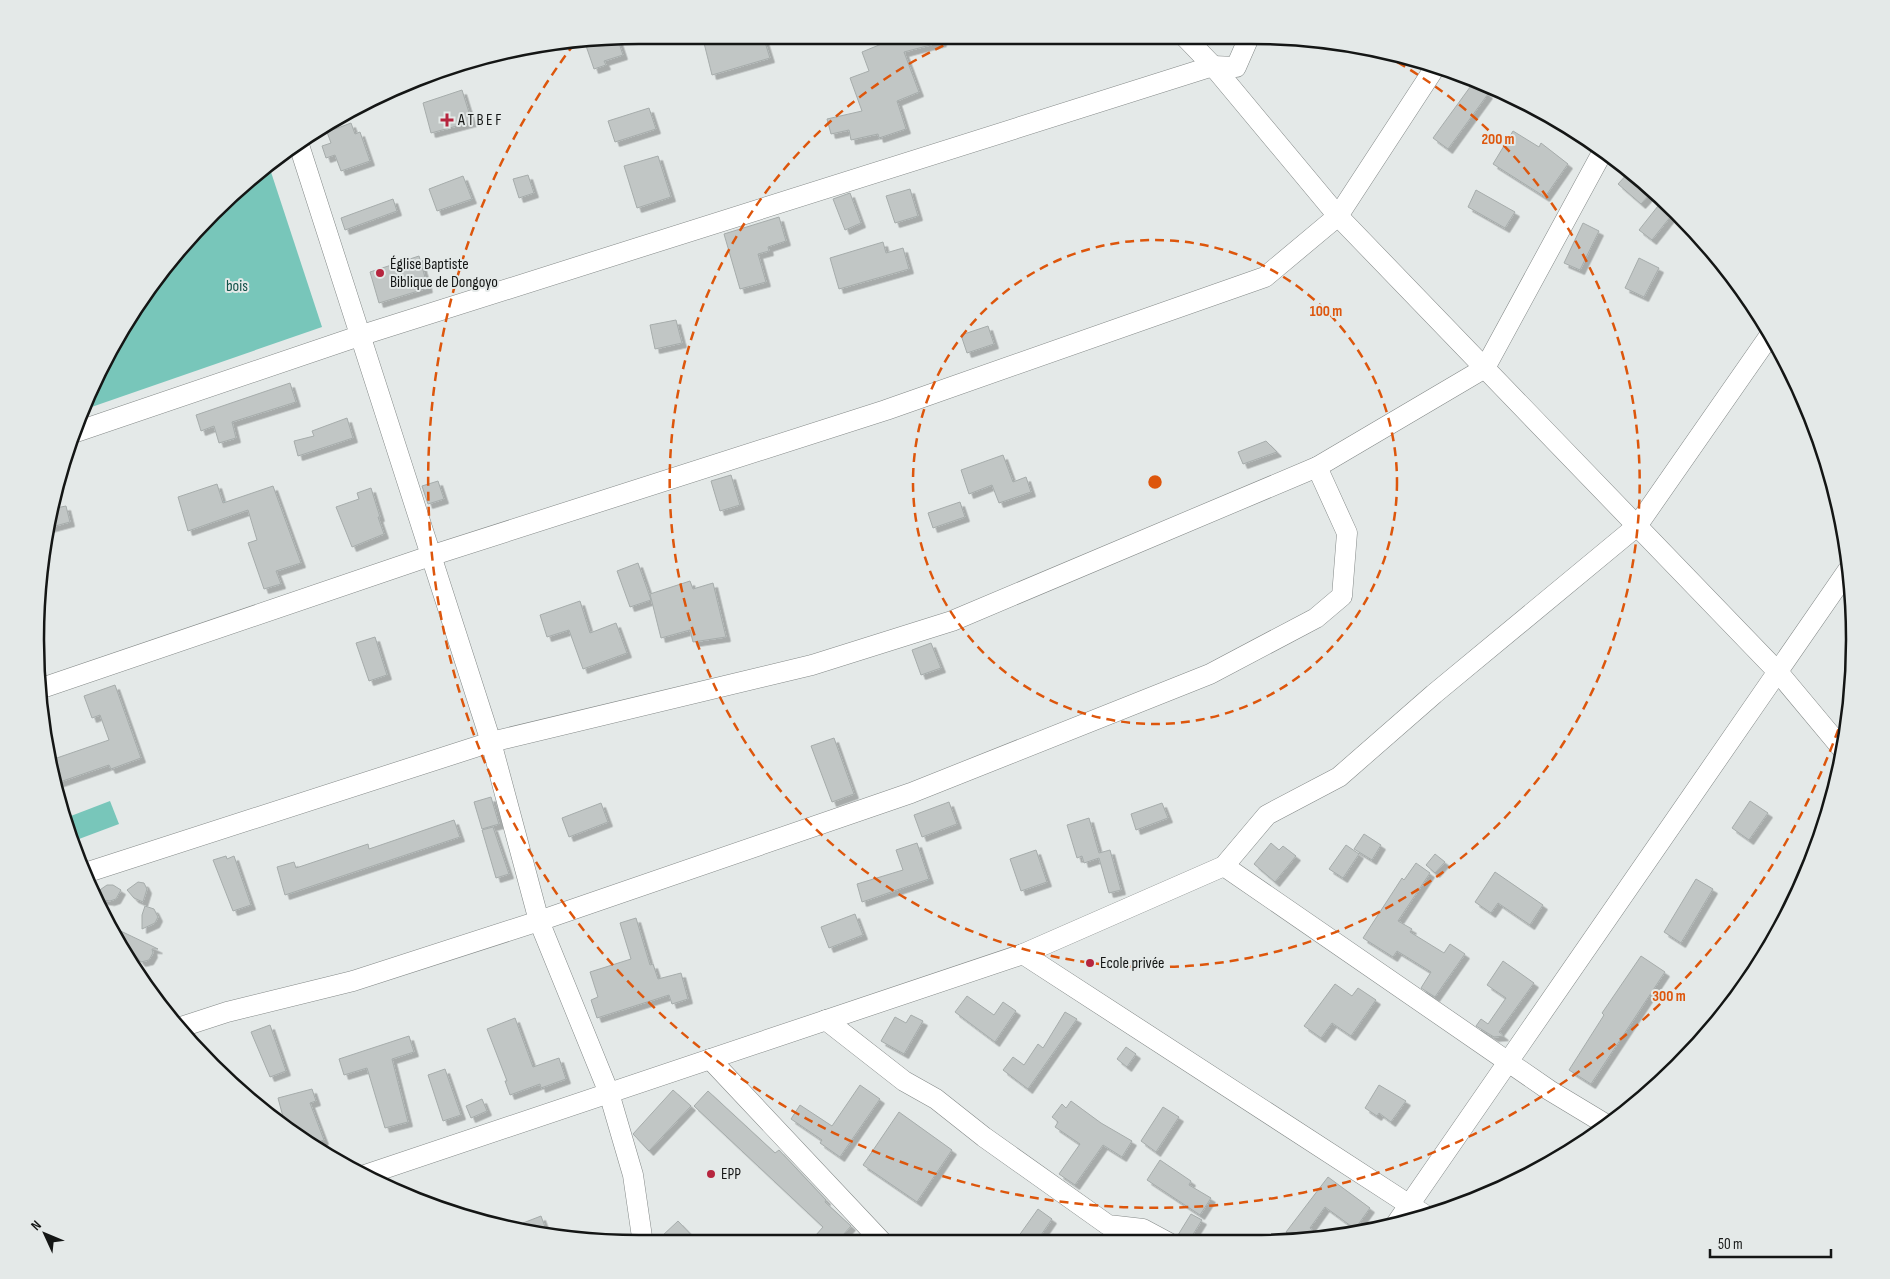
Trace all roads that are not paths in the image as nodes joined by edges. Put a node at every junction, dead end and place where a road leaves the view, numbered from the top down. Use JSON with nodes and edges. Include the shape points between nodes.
{"nodes":[{"id":1,"x":1192,"y":44,"type":"edge"},
{"id":2,"x":1246,"y":44,"type":"edge"},
{"id":3,"x":1213,"y":66,"type":"junction"},
{"id":4,"x":1432,"y":72,"type":"edge"},
{"id":5,"x":301,"y":150,"type":"edge"},
{"id":6,"x":1600,"y":157,"type":"edge"},
{"id":7,"x":1338,"y":216,"type":"junction"},
{"id":8,"x":358,"y":336,"type":"junction"},
{"id":9,"x":1766,"y":341,"type":"edge"},
{"id":10,"x":1485,"y":368,"type":"junction"},
{"id":11,"x":82,"y":430,"type":"edge"},
{"id":12,"x":1317,"y":466,"type":"junction"},
{"id":13,"x":1637,"y":526,"type":"junction"},
{"id":14,"x":430,"y":556,"type":"junction"},
{"id":15,"x":1843,"y":578,"type":"edge"},
{"id":16,"x":1778,"y":672,"type":"junction"},
{"id":17,"x":46,"y":687,"type":"edge"},
{"id":18,"x":491,"y":742,"type":"junction"},
{"id":19,"x":1837,"y":743,"type":"edge"},
{"id":20,"x":1224,"y":866,"type":"junction"},
{"id":21,"x":91,"y":871,"type":"edge"},
{"id":22,"x":539,"y":920,"type":"junction"},
{"id":23,"x":1023,"y":954,"type":"junction"},
{"id":24,"x":826,"y":1020,"type":"junction"},
{"id":25,"x":186,"y":1025,"type":"edge"},
{"id":26,"x":710,"y":1059,"type":"junction"},
{"id":27,"x":1509,"y":1060,"type":"junction"},
{"id":28,"x":609,"y":1093,"type":"junction"},
{"id":29,"x":1600,"y":1121,"type":"edge"},
{"id":30,"x":373,"y":1172,"type":"edge"},
{"id":31,"x":1417,"y":1210,"type":"edge"},
{"id":32,"x":642,"y":1235,"type":"edge"},
{"id":33,"x":876,"y":1235,"type":"edge"},
{"id":34,"x":1154,"y":1235,"type":"edge"}],
"edges":[{"from":1,"to":3,"type":"street"},
{"from":2,"to":3,"type":"street","via":[[1236,67]]},
{"from":3,"to":7,"type":"street"},
{"from":3,"to":8,"type":"street"},
{"from":4,"to":7,"type":"street"},
{"from":5,"to":8,"type":"street"},
{"from":6,"to":10,"type":"street"},
{"from":7,"to":10,"type":"street"},
{"from":7,"to":14,"type":"street","via":[[1265,277],[886,410]]},
{"from":8,"to":11,"type":"street"},
{"from":8,"to":14,"type":"street"},
{"from":9,"to":13,"type":"street"},
{"from":10,"to":12,"type":"street"},
{"from":10,"to":13,"type":"street"},
{"from":12,"to":18,"type":"street","via":[[952,622],[812,665]]},
{"from":12,"to":22,"type":"street","via":[[1347,533],[1342,596],[1316,618],[1210,674],[956,775]]},
{"from":13,"to":16,"type":"street"},
{"from":13,"to":20,"type":"street","via":[[1339,777],[1267,815]]},
{"from":14,"to":17,"type":"street"},
{"from":14,"to":18,"type":"street"},
{"from":15,"to":16,"type":"street"},
{"from":16,"to":19,"type":"street"},
{"from":16,"to":27,"type":"street"},
{"from":18,"to":21,"type":"street"},
{"from":18,"to":22,"type":"street"},
{"from":20,"to":23,"type":"street"},
{"from":20,"to":27,"type":"street"},
{"from":22,"to":25,"type":"street","via":[[353,981]]},
{"from":22,"to":28,"type":"street"},
{"from":23,"to":24,"type":"street"},
{"from":23,"to":31,"type":"street"},
{"from":24,"to":26,"type":"street"},
{"from":24,"to":34,"type":"street","via":[[904,1081],[936,1099],[1108,1225],[1143,1229]]},
{"from":26,"to":28,"type":"street"},
{"from":26,"to":33,"type":"street"},
{"from":27,"to":29,"type":"street","via":[[1549,1090]]},
{"from":27,"to":31,"type":"street"},
{"from":28,"to":30,"type":"street"},
{"from":28,"to":32,"type":"street","via":[[633,1175]]}]}
